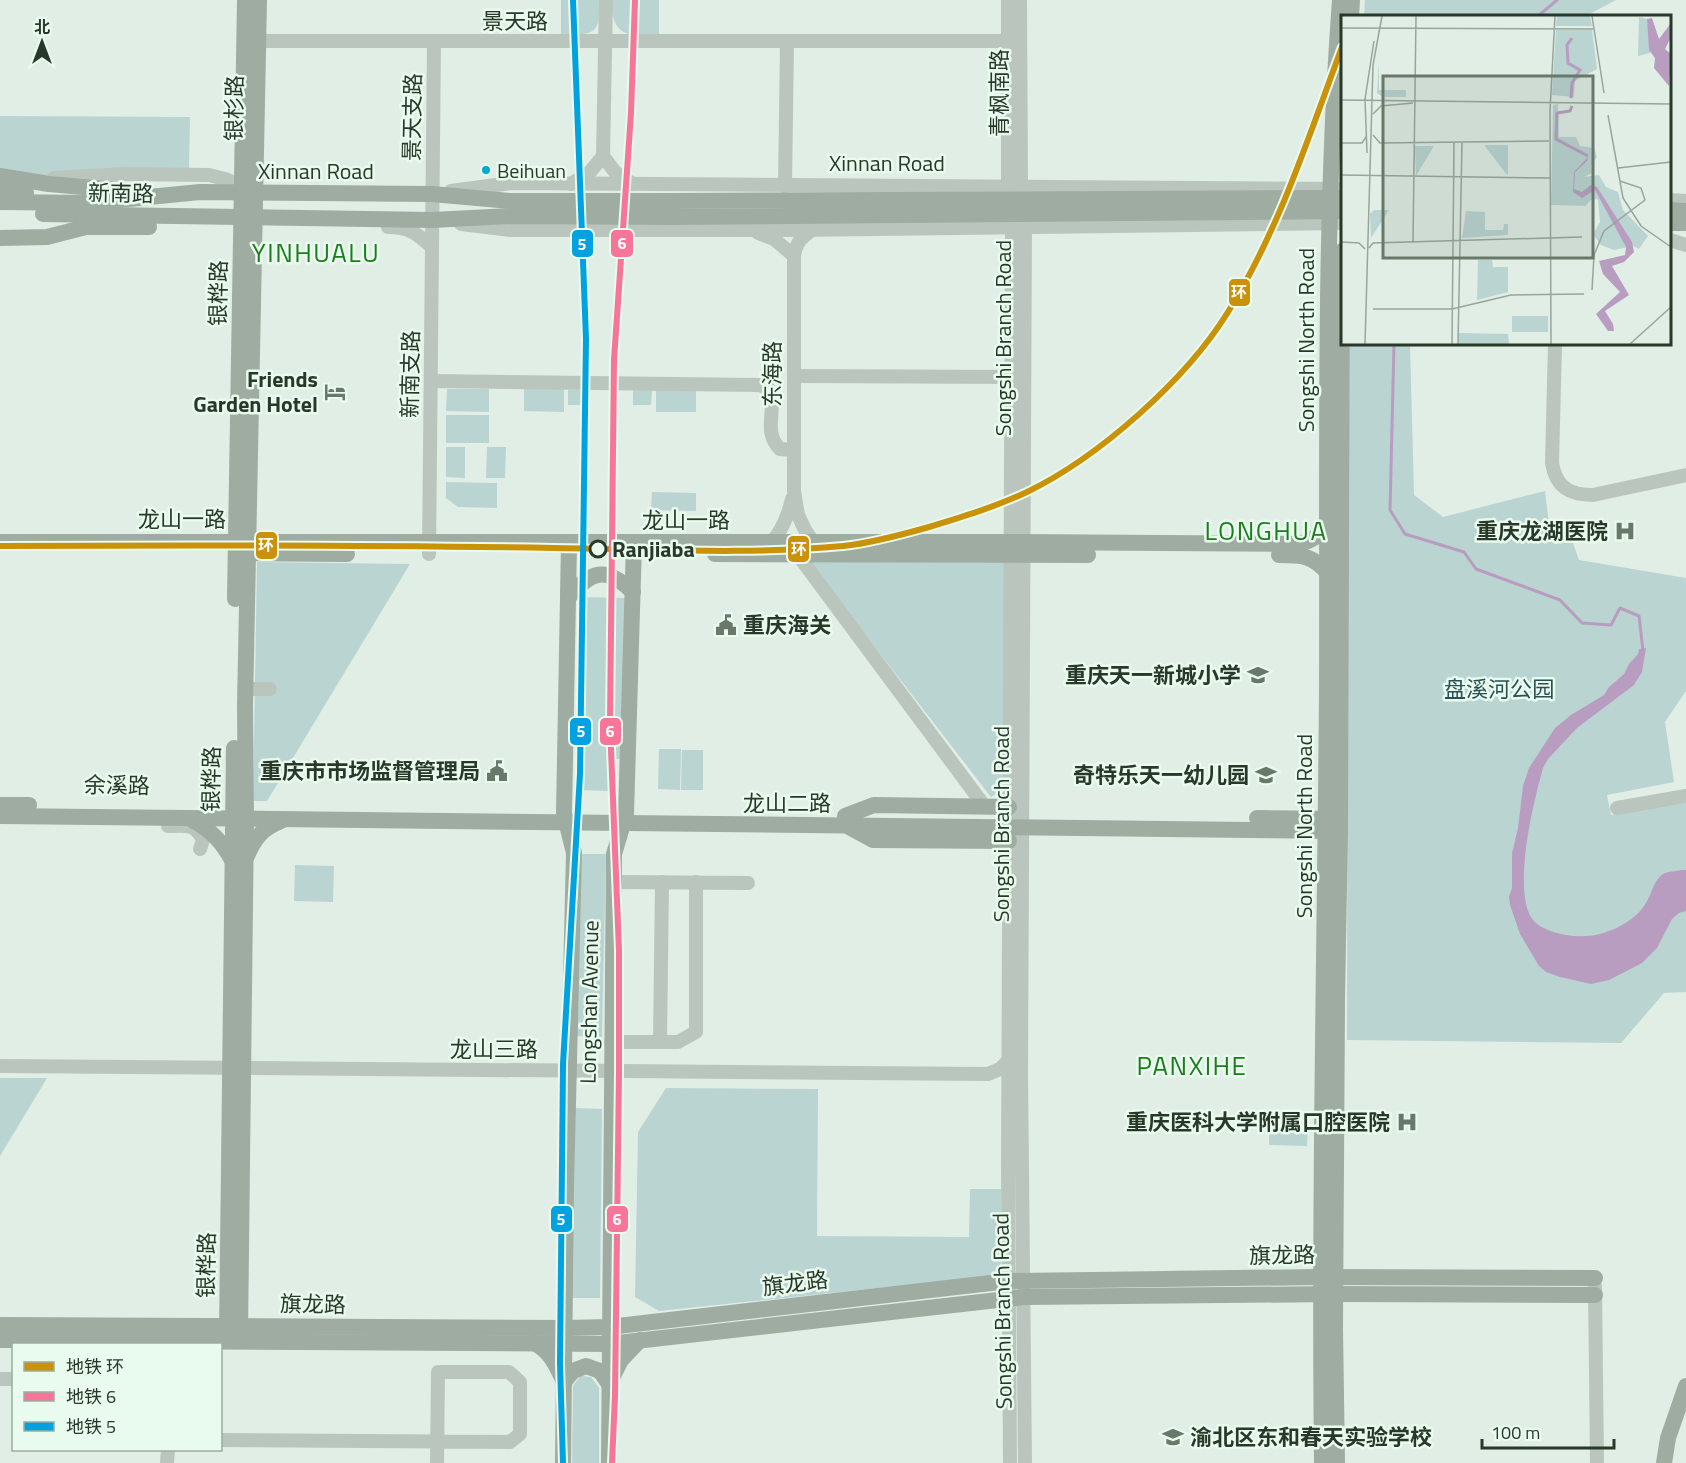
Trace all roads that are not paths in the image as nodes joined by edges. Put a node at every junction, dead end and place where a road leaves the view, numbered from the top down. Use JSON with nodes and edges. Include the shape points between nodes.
{"nodes":[{"id":1,"x":244,"y":0,"type":"edge"},
{"id":2,"x":259,"y":0,"type":"edge"},
{"id":3,"x":606,"y":0,"type":"edge"},
{"id":4,"x":1008,"y":0,"type":"edge"},
{"id":5,"x":1020,"y":0,"type":"edge"},
{"id":6,"x":1340,"y":0,"type":"edge"},
{"id":7,"x":1352,"y":0,"type":"edge"},
{"id":8,"x":1351,"y":15,"type":"edge"},
{"id":9,"x":251,"y":41,"type":"junction"},
{"id":10,"x":434,"y":41,"type":"junction"},
{"id":11,"x":1008,"y":41,"type":"junction"},
{"id":12,"x":605,"y":42,"type":"junction"},
{"id":13,"x":787,"y":42,"type":"junction"},
{"id":14,"x":603,"y":156,"type":"junction"},
{"id":15,"x":0,"y":176,"type":"edge"},
{"id":16,"x":21,"y":180,"type":"junction"},
{"id":17,"x":571,"y":184,"type":"junction"},
{"id":18,"x":633,"y":184,"type":"junction"},
{"id":19,"x":785,"y":186,"type":"junction"},
{"id":20,"x":1015,"y":186,"type":"junction"},
{"id":21,"x":0,"y":188,"type":"edge"},
{"id":22,"x":246,"y":190,"type":"junction"},
{"id":23,"x":120,"y":191,"type":"junction"},
{"id":24,"x":200,"y":192,"type":"junction"},
{"id":25,"x":1339,"y":192,"type":"edge"},
{"id":26,"x":432,"y":194,"type":"junction"},
{"id":27,"x":1671,"y":200,"type":"edge"},
{"id":28,"x":1686,"y":201,"type":"edge"},
{"id":29,"x":0,"y":202,"type":"edge"},
{"id":30,"x":671,"y":209,"type":"junction"},
{"id":31,"x":1671,"y":210,"type":"edge"},
{"id":32,"x":1341,"y":211,"type":"edge"},
{"id":33,"x":1686,"y":211,"type":"edge"},
{"id":34,"x":0,"y":213,"type":"edge"},
{"id":35,"x":248,"y":218,"type":"junction"},
{"id":36,"x":357,"y":219,"type":"junction"},
{"id":37,"x":432,"y":220,"type":"junction"},
{"id":38,"x":1336,"y":223,"type":"edge"},
{"id":39,"x":0,"y":226,"type":"edge"},
{"id":40,"x":86,"y":227,"type":"junction"},
{"id":41,"x":1018,"y":228,"type":"junction"},
{"id":42,"x":748,"y":230,"type":"junction"},
{"id":43,"x":813,"y":230,"type":"junction"},
{"id":44,"x":0,"y":238,"type":"edge"},
{"id":45,"x":1671,"y":240,"type":"edge"},
{"id":46,"x":1686,"y":245,"type":"edge"},
{"id":47,"x":432,"y":247,"type":"junction"},
{"id":48,"x":794,"y":256,"type":"junction"},
{"id":49,"x":1341,"y":315,"type":"edge"},
{"id":50,"x":1555,"y":345,"type":"edge"},
{"id":51,"x":794,"y":376,"type":"junction"},
{"id":52,"x":1017,"y":377,"type":"junction"},
{"id":53,"x":431,"y":381,"type":"junction"},
{"id":54,"x":793,"y":450,"type":"junction"},
{"id":55,"x":1686,"y":475,"type":"edge"},
{"id":56,"x":793,"y":515,"type":"junction"},
{"id":57,"x":1328,"y":522,"type":"junction"},
{"id":58,"x":0,"y":542,"type":"edge"},
{"id":59,"x":772,"y":543,"type":"junction"},
{"id":60,"x":814,"y":543,"type":"junction"},
{"id":61,"x":242,"y":547,"type":"junction"},
{"id":62,"x":569,"y":548,"type":"junction"},
{"id":63,"x":1016,"y":548,"type":"junction"},
{"id":64,"x":429,"y":549,"type":"junction"},
{"id":65,"x":634,"y":549,"type":"junction"},
{"id":66,"x":0,"y":553,"type":"edge"},
{"id":67,"x":798,"y":555,"type":"junction"},
{"id":68,"x":1328,"y":573,"type":"junction"},
{"id":69,"x":633,"y":591,"type":"junction"},
{"id":70,"x":568,"y":598,"type":"junction"},
{"id":71,"x":245,"y":689,"type":"junction"},
{"id":72,"x":270,"y":689,"type":"dead end"},
{"id":73,"x":1686,"y":796,"type":"edge"},
{"id":74,"x":0,"y":805,"type":"edge"},
{"id":75,"x":985,"y":807,"type":"junction"},
{"id":76,"x":1617,"y":808,"type":"dead end"},
{"id":77,"x":239,"y":814,"type":"junction"},
{"id":78,"x":0,"y":816,"type":"edge"},
{"id":79,"x":160,"y":818,"type":"junction"},
{"id":80,"x":565,"y":818,"type":"junction"},
{"id":81,"x":189,"y":819,"type":"junction"},
{"id":82,"x":624,"y":819,"type":"junction"},
{"id":83,"x":283,"y":820,"type":"junction"},
{"id":84,"x":845,"y":821,"type":"junction"},
{"id":85,"x":1014,"y":823,"type":"junction"},
{"id":86,"x":1333,"y":825,"type":"junction"},
{"id":87,"x":200,"y":849,"type":"dead end"},
{"id":88,"x":239,"y":860,"type":"junction"},
{"id":89,"x":614,"y":882,"type":"junction"},
{"id":90,"x":663,"y":882,"type":"junction"},
{"id":91,"x":696,"y":882,"type":"junction"},
{"id":92,"x":748,"y":883,"type":"dead end"},
{"id":93,"x":611,"y":1042,"type":"junction"},
{"id":94,"x":660,"y":1042,"type":"junction"},
{"id":95,"x":1008,"y":1061,"type":"junction"},
{"id":96,"x":0,"y":1066,"type":"edge"},
{"id":97,"x":236,"y":1068,"type":"junction"},
{"id":98,"x":568,"y":1070,"type":"junction"},
{"id":99,"x":611,"y":1071,"type":"junction"},
{"id":100,"x":988,"y":1074,"type":"junction"},
{"id":101,"x":1008,"y":1088,"type":"junction"},
{"id":102,"x":1328,"y":1285,"type":"junction"},
{"id":103,"x":1595,"y":1287,"type":"joint"},
{"id":104,"x":1016,"y":1289,"type":"junction"},
{"id":105,"x":0,"y":1325,"type":"edge"},
{"id":106,"x":234,"y":1333,"type":"junction"},
{"id":107,"x":609,"y":1335,"type":"junction"},
{"id":108,"x":565,"y":1336,"type":"junction"},
{"id":109,"x":0,"y":1340,"type":"edge"},
{"id":110,"x":640,"y":1340,"type":"junction"},
{"id":111,"x":534,"y":1343,"type":"junction"},
{"id":112,"x":564,"y":1382,"type":"junction"},
{"id":113,"x":609,"y":1384,"type":"junction"},
{"id":114,"x":1686,"y":1386,"type":"edge"},
{"id":115,"x":222,"y":1440,"type":"edge"},
{"id":116,"x":438,"y":1442,"type":"junction"},
{"id":117,"x":437,"y":1463,"type":"edge"},
{"id":118,"x":563,"y":1463,"type":"edge"},
{"id":119,"x":609,"y":1463,"type":"edge"},
{"id":120,"x":1010,"y":1463,"type":"edge"},
{"id":121,"x":1025,"y":1463,"type":"edge"},
{"id":122,"x":1322,"y":1463,"type":"edge"},
{"id":123,"x":1337,"y":1463,"type":"edge"},
{"id":124,"x":1597,"y":1463,"type":"edge"},
{"id":125,"x":1664,"y":1463,"type":"edge"}],
"edges":[{"from":1,"to":9,"type":"main road","name":"银杉路"},
{"from":2,"to":9,"type":"main road","name":"银杉路"},
{"from":3,"to":12,"type":"street"},
{"from":4,"to":11,"type":"street","name":"青枫南路"},
{"from":5,"to":20,"type":"street","name":"青枫南路"},
{"from":6,"to":25,"type":"main road","name":"Songshi North Road"},
{"from":7,"to":8,"type":"main road"},
{"from":9,"to":10,"type":"street","name":"景天路"},
{"from":9,"to":22,"type":"main road","name":"银杉路"},
{"from":10,"to":12,"type":"street","name":"景天路"},
{"from":10,"to":26,"type":"street","name":"景天支路"},
{"from":11,"to":13,"type":"street","name":"景天路"},
{"from":11,"to":20,"type":"street","name":"青枫南路"},
{"from":12,"to":13,"type":"street","name":"景天路"},
{"from":12,"to":14,"type":"street"},
{"from":13,"to":19,"type":"street"},
{"from":14,"to":17,"type":"street","via":[[590,172]]},
{"from":14,"to":18,"type":"street","via":[[615,172]]},
{"from":15,"to":16,"type":"main road"},
{"from":16,"to":22,"type":"street","via":[[124,174],[209,175],[225,178]]},
{"from":16,"to":23,"type":"main road"},
{"from":17,"to":18,"type":"street","name":"Xinnan Road"},
{"from":17,"to":26,"type":"street","name":"Xinnan Road","via":[[511,183]]},
{"from":18,"to":19,"type":"street","name":"Xinnan Road"},
{"from":19,"to":20,"type":"street","name":"Xinnan Road"},
{"from":20,"to":25,"type":"street","name":"Xinnan Road"},
{"from":20,"to":41,"type":"street","name":"Songshi Branch Road"},
{"from":21,"to":23,"type":"main road","via":[[45,193]]},
{"from":22,"to":24,"type":"main road","name":"Xinnan Road"},
{"from":22,"to":26,"type":"main road","name":"Xinnan Road"},
{"from":22,"to":35,"type":"main road","name":"银杉路"},
{"from":23,"to":24,"type":"main road"},
{"from":24,"to":29,"type":"main road","name":"新南路","via":[[88,203]]},
{"from":25,"to":30,"type":"main road","name":"Xinnan Road","bridge":true},
{"from":25,"to":38,"type":"main road","name":"Songshi North Road"},
{"from":26,"to":30,"type":"main road","name":"Xinnan Road"},
{"from":26,"to":37,"type":"street","name":"新南支路"},
{"from":27,"to":28,"type":"street"},
{"from":30,"to":32,"type":"main road","name":"Xinnan Road","bridge":true},
{"from":30,"to":37,"type":"main road","name":"Xinnan Road"},
{"from":31,"to":33,"type":"main road"},
{"from":34,"to":35,"type":"main road","name":"新南路"},
{"from":35,"to":36,"type":"main road","name":"Xinnan Road"},
{"from":35,"to":40,"type":"main road","via":[[202,227]]},
{"from":35,"to":61,"type":"main road","name":"银桦路"},
{"from":36,"to":37,"type":"main road","name":"Xinnan Road"},
{"from":36,"to":47,"type":"street","via":[[370,226],[404,227]]},
{"from":37,"to":42,"type":"street","name":"Xinnan Road","via":[[511,230]]},
{"from":37,"to":47,"type":"street","name":"新南支路"},
{"from":38,"to":41,"type":"street","name":"Xinnan Road"},
{"from":38,"to":57,"type":"main road","name":"Songshi North Road"},
{"from":39,"to":40,"type":"main road"},
{"from":40,"to":44,"type":"main road","via":[[47,237]]},
{"from":41,"to":43,"type":"street","name":"Xinnan Road"},
{"from":41,"to":52,"type":"street","name":"Songshi Branch Road"},
{"from":42,"to":43,"type":"street","name":"Xinnan Road"},
{"from":42,"to":48,"type":"street","via":[[774,239]]},
{"from":43,"to":48,"type":"street","via":[[796,245]]},
{"from":45,"to":46,"type":"street"},
{"from":47,"to":53,"type":"street","name":"新南支路"},
{"from":48,"to":51,"type":"street","name":"东海路"},
{"from":49,"to":86,"type":"main road","name":"Songshi North Road"},
{"from":50,"to":55,"type":"street","via":[[1552,463],[1560,484],[1580,495],[1593,495]]},
{"from":51,"to":52,"type":"street"},
{"from":51,"to":54,"type":"street","name":"东海路"},
{"from":52,"to":63,"type":"street","name":"Songshi Branch Road"},
{"from":53,"to":54,"type":"street","via":[[759,385],[768,388],[772,396],[773,442],[780,449]]},
{"from":53,"to":64,"type":"street","name":"新南支路"},
{"from":54,"to":56,"type":"street","name":"东海路"},
{"from":56,"to":59,"type":"street","name":"东海路"},
{"from":56,"to":60,"type":"street"},
{"from":57,"to":63,"type":"main road","name":"龙山一路","via":[[1320,535],[1299,544]]},
{"from":57,"to":68,"type":"main road","name":"Songshi North Road"},
{"from":58,"to":61,"type":"main road","name":"龙山一路"},
{"from":59,"to":60,"type":"main road","name":"龙山一路"},
{"from":59,"to":65,"type":"main road","name":"龙山一路"},
{"from":60,"to":63,"type":"main road","name":"龙山一路"},
{"from":61,"to":64,"type":"main road","name":"龙山一路"},
{"from":61,"to":66,"type":"main road","name":"龙山一路"},
{"from":61,"to":71,"type":"main road","name":"银桦路"},
{"from":61,"to":77,"type":"main road","name":"银桦路"},
{"from":62,"to":64,"type":"main road","name":"龙山一路"},
{"from":62,"to":65,"type":"main road","name":"龙山一路"},
{"from":62,"to":70,"type":"main road","name":"Longshan Avenue"},
{"from":63,"to":67,"type":"main road","name":"龙山一路"},
{"from":63,"to":68,"type":"main road","name":"龙山一路","via":[[1299,555],[1319,563]]},
{"from":63,"to":85,"type":"street","name":"Songshi Branch Road"},
{"from":65,"to":67,"type":"main road","name":"龙山一路"},
{"from":65,"to":69,"type":"main road","name":"Longshan Avenue"},
{"from":67,"to":75,"type":"street"},
{"from":68,"to":86,"type":"main road","name":"Songshi North Road"},
{"from":69,"to":70,"type":"main road","via":[[609,574],[595,575],[582,582]]},
{"from":69,"to":82,"type":"main road","name":"Longshan Avenue"},
{"from":70,"to":80,"type":"main road","name":"Longshan Avenue"},
{"from":71,"to":72,"type":"street"},
{"from":71,"to":77,"type":"main road","name":"银桦路"},
{"from":73,"to":76,"type":"street"},
{"from":74,"to":77,"type":"main road","name":"余溪路"},
{"from":75,"to":84,"type":"main road","via":[[874,805]]},
{"from":75,"to":85,"type":"main road"},
{"from":77,"to":80,"type":"main road","name":"龙山二路"},
{"from":77,"to":81,"type":"main road","name":"余溪路"},
{"from":77,"to":83,"type":"main road","name":"龙山二路"},
{"from":77,"to":88,"type":"main road","name":"银桦路"},
{"from":78,"to":79,"type":"main road","name":"余溪路"},
{"from":79,"to":81,"type":"main road","name":"余溪路"},
{"from":79,"to":87,"type":"street","via":[[161,825],[191,826],[199,831],[203,840]]},
{"from":80,"to":82,"type":"main road","name":"龙山二路"},
{"from":80,"to":83,"type":"main road","name":"龙山二路"},
{"from":80,"to":98,"type":"main road","name":"Longshan Avenue","via":[[574,853]]},
{"from":81,"to":88,"type":"main road","via":[[208,828]]},
{"from":82,"to":84,"type":"main road","name":"龙山二路"},
{"from":82,"to":89,"type":"main road","name":"Longshan Avenue","via":[[614,854]]},
{"from":83,"to":88,"type":"main road","via":[[265,828]]},
{"from":84,"to":85,"type":"main road","name":"龙山二路"},
{"from":84,"to":85,"type":"main road","via":[[873,840]]},
{"from":85,"to":86,"type":"main road","name":"龙山二路"},
{"from":85,"to":95,"type":"street","name":"Songshi Branch Road"},
{"from":85,"to":104,"type":"street","name":"Songshi Branch Road","via":[[1021,1074]]},
{"from":86,"to":102,"type":"main road","name":"Songshi North Road","via":[[1337,999]]},
{"from":88,"to":97,"type":"main road","name":"银桦路"},
{"from":89,"to":90,"type":"street"},
{"from":89,"to":93,"type":"main road","name":"Longshan Avenue"},
{"from":90,"to":91,"type":"street"},
{"from":90,"to":94,"type":"street"},
{"from":91,"to":92,"type":"street"},
{"from":91,"to":94,"type":"street","via":[[696,1032],[678,1042]]},
{"from":93,"to":94,"type":"street"},
{"from":93,"to":99,"type":"main road","name":"Longshan Avenue"},
{"from":95,"to":100,"type":"street"},
{"from":95,"to":101,"type":"street","name":"Songshi Branch Road"},
{"from":96,"to":97,"type":"street","name":"龙山三路"},
{"from":97,"to":98,"type":"street","name":"龙山三路"},
{"from":97,"to":106,"type":"main road","name":"银桦路"},
{"from":98,"to":99,"type":"street","name":"龙山三路"},
{"from":98,"to":108,"type":"main road","name":"Longshan Avenue"},
{"from":99,"to":100,"type":"street","name":"龙山三路"},
{"from":99,"to":107,"type":"main road","name":"Longshan Avenue"},
{"from":100,"to":101,"type":"street"},
{"from":101,"to":104,"type":"street","name":"Songshi Branch Road"},
{"from":102,"to":103,"type":"main road","name":"旗龙路"},
{"from":102,"to":104,"type":"main road","name":"旗龙路"},
{"from":102,"to":122,"type":"main road","name":"Songshi North Road"},
{"from":102,"to":123,"type":"main road","name":"Songshi North Road"},
{"from":103,"to":124,"type":"street"},
{"from":104,"to":107,"type":"main road","name":"旗龙路"},
{"from":104,"to":110,"type":"main road"},
{"from":104,"to":120,"type":"street","name":"Songshi Branch Road"},
{"from":104,"to":121,"type":"street","name":"Songshi Branch Road"},
{"from":105,"to":106,"type":"main road","name":"旗龙路"},
{"from":106,"to":108,"type":"main road","name":"旗龙路"},
{"from":106,"to":109,"type":"main road"},
{"from":106,"to":111,"type":"main road"},
{"from":107,"to":108,"type":"main road"},
{"from":107,"to":110,"type":"main road"},
{"from":107,"to":113,"type":"main road","name":"Longshan Avenue"},
{"from":108,"to":111,"type":"main road"},
{"from":108,"to":112,"type":"main road","name":"Longshan Avenue"},
{"from":110,"to":113,"type":"main road","via":[[621,1360]]},
{"from":111,"to":112,"type":"main road","via":[[546,1349]]},
{"from":112,"to":113,"type":"main road","via":[[573,1371],[586,1366],[600,1371]]},
{"from":112,"to":118,"type":"main road","name":"Longshan Avenue"},
{"from":113,"to":119,"type":"main road","name":"Longshan Avenue"},
{"from":114,"to":125,"type":"main road","via":[[1668,1438]]},
{"from":115,"to":116,"type":"street"},
{"from":116,"to":116,"type":"street","via":[[438,1371],[509,1372],[520,1382],[520,1434],[510,1442]]},
{"from":116,"to":117,"type":"street"}]}
